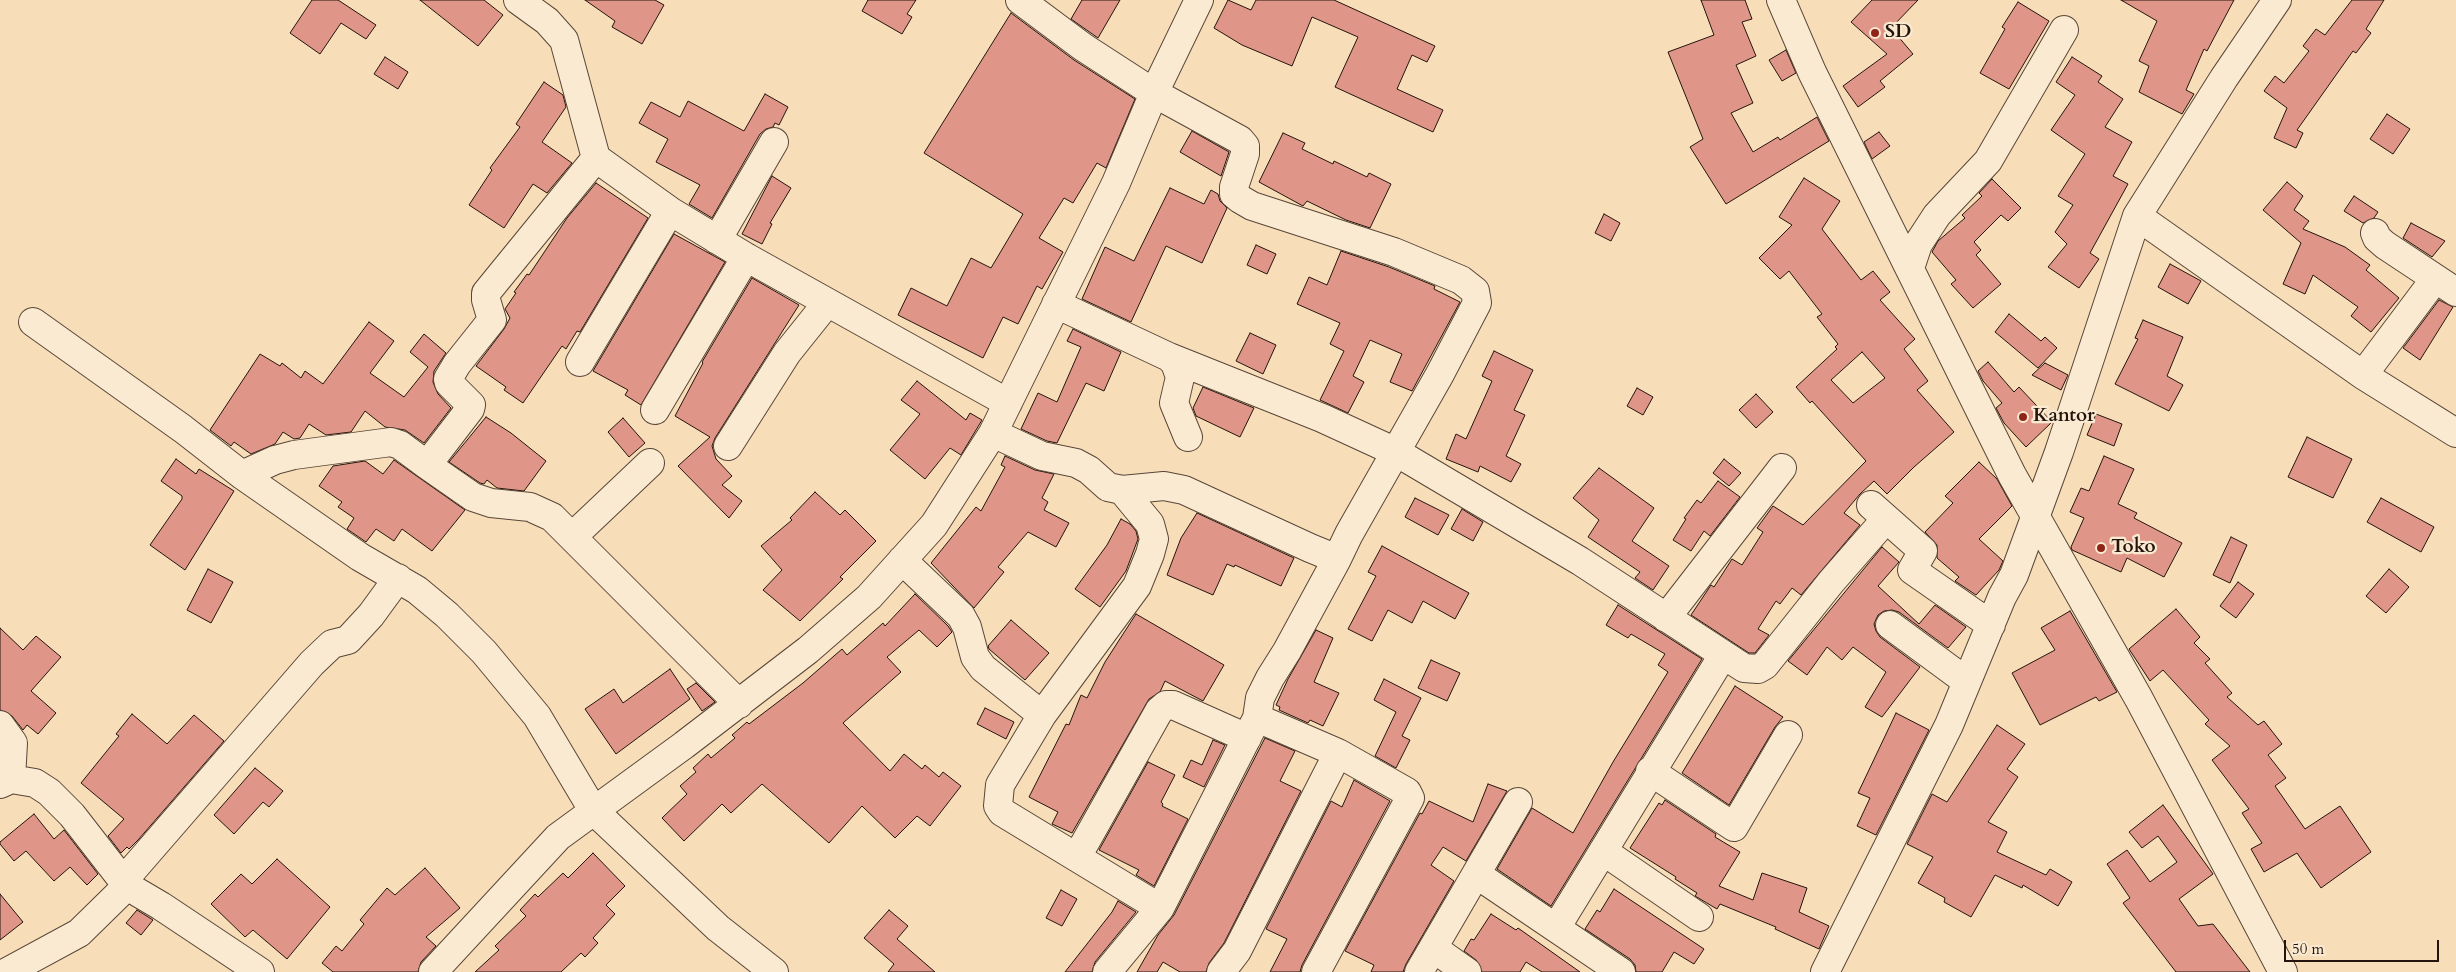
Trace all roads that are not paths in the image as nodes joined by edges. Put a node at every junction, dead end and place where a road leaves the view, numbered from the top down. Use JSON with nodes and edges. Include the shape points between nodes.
{"nodes":[{"id":1,"x":518,"y":0,"type":"edge"},
{"id":2,"x":1020,"y":0,"type":"edge"},
{"id":3,"x":1199,"y":0,"type":"edge"},
{"id":4,"x":1781,"y":0,"type":"edge"},
{"id":5,"x":2277,"y":0,"type":"edge"},
{"id":6,"x":2064,"y":30,"type":"dead end"},
{"id":7,"x":1154,"y":93,"type":"junction"},
{"id":8,"x":774,"y":142,"type":"dead end"},
{"id":9,"x":596,"y":158,"type":"junction"},
{"id":10,"x":670,"y":211,"type":"junction"},
{"id":11,"x":2137,"y":216,"type":"junction"},
{"id":12,"x":2374,"y":232,"type":"dead end"},
{"id":13,"x":717,"y":240,"type":"junction"},
{"id":14,"x":746,"y":257,"type":"junction"},
{"id":15,"x":1910,"y":268,"type":"junction"},
{"id":16,"x":2446,"y":286,"type":"edge"},
{"id":17,"x":827,"y":303,"type":"junction"},
{"id":18,"x":1056,"y":304,"type":"junction"},
{"id":19,"x":33,"y":322,"type":"dead end"},
{"id":20,"x":1169,"y":357,"type":"junction"},
{"id":21,"x":580,"y":362,"type":"dead end"},
{"id":22,"x":2363,"y":375,"type":"junction"},
{"id":23,"x":1008,"y":402,"type":"junction"},
{"id":24,"x":655,"y":410,"type":"dead end"},
{"id":25,"x":993,"y":433,"type":"junction"},
{"id":26,"x":2456,"y":433,"type":"edge"},
{"id":27,"x":1188,"y":437,"type":"dead end"},
{"id":28,"x":728,"y":446,"type":"dead end"},
{"id":29,"x":1396,"y":452,"type":"junction"},
{"id":30,"x":2059,"y":452,"type":"junction"},
{"id":31,"x":650,"y":463,"type":"dead end"},
{"id":32,"x":427,"y":465,"type":"junction"},
{"id":33,"x":2007,"y":466,"type":"junction"},
{"id":34,"x":1782,"y":468,"type":"dead end"},
{"id":35,"x":242,"y":474,"type":"junction"},
{"id":36,"x":1122,"y":490,"type":"junction"},
{"id":37,"x":2035,"y":518,"type":"junction"},
{"id":38,"x":572,"y":537,"type":"junction"},
{"id":39,"x":1337,"y":559,"type":"junction"},
{"id":40,"x":902,"y":560,"type":"junction"},
{"id":41,"x":398,"y":578,"type":"junction"},
{"id":42,"x":1666,"y":618,"type":"junction"},
{"id":43,"x":1890,"y":625,"type":"dead end"},
{"id":44,"x":1991,"y":625,"type":"junction"},
{"id":45,"x":1723,"y":655,"type":"junction"},
{"id":46,"x":1966,"y":681,"type":"junction"},
{"id":47,"x":739,"y":704,"type":"junction"},
{"id":48,"x":1042,"y":715,"type":"junction"},
{"id":49,"x":0,"y":725,"type":"edge"},
{"id":50,"x":1252,"y":728,"type":"junction"},
{"id":51,"x":1788,"y":735,"type":"dead end"},
{"id":52,"x":1338,"y":754,"type":"junction"},
{"id":53,"x":1650,"y":771,"type":"junction"},
{"id":54,"x":5,"y":781,"type":"edge"},
{"id":55,"x":1518,"y":802,"type":"dead end"},
{"id":56,"x":593,"y":810,"type":"junction"},
{"id":57,"x":1603,"y":851,"type":"junction"},
{"id":58,"x":1077,"y":857,"type":"junction"},
{"id":59,"x":1476,"y":874,"type":"junction"},
{"id":60,"x":125,"y":884,"type":"junction"},
{"id":61,"x":1160,"y":908,"type":"junction"},
{"id":62,"x":1698,"y":917,"type":"dead end"},
{"id":63,"x":1556,"y":928,"type":"junction"},
{"id":64,"x":1434,"y":948,"type":"junction"},
{"id":65,"x":7,"y":972,"type":"edge"},
{"id":66,"x":260,"y":972,"type":"edge"},
{"id":67,"x":434,"y":972,"type":"edge"},
{"id":68,"x":774,"y":972,"type":"edge"},
{"id":69,"x":788,"y":972,"type":"edge"},
{"id":70,"x":1106,"y":972,"type":"edge"},
{"id":71,"x":1220,"y":972,"type":"edge"},
{"id":72,"x":1316,"y":972,"type":"edge"},
{"id":73,"x":1419,"y":972,"type":"edge"},
{"id":74,"x":1467,"y":972,"type":"edge"},
{"id":75,"x":1621,"y":972,"type":"edge"},
{"id":76,"x":1825,"y":972,"type":"edge"},
{"id":77,"x":2284,"y":972,"type":"edge"}],
"edges":[{"from":1,"to":9,"type":"street","via":[[548,21],[564,40]]},
{"from":2,"to":7,"type":"street","via":[[1083,47]]},
{"from":3,"to":7,"type":"street"},
{"from":4,"to":15,"type":"street","via":[[1812,72]]},
{"from":5,"to":11,"type":"street"},
{"from":6,"to":15,"type":"street","via":[[1988,161],[1937,215],[1918,244]]},
{"from":7,"to":18,"type":"street","via":[[1116,183]]},
{"from":7,"to":29,"type":"street","via":[[1226,131],[1246,146],[1234,187],[1234,194],[1240,199],[1269,212],[1394,252],[1462,280],[1474,291],[1477,303]]},
{"from":8,"to":13,"type":"street"},
{"from":9,"to":10,"type":"street"},
{"from":9,"to":32,"type":"street","via":[[486,293],[492,320],[456,364],[448,379],[471,405],[470,409]]},
{"from":10,"to":13,"type":"street"},
{"from":10,"to":21,"type":"street"},
{"from":11,"to":22,"type":"street"},
{"from":11,"to":30,"type":"street"},
{"from":12,"to":16,"type":"street","via":[[2384,245]]},
{"from":13,"to":14,"type":"street"},
{"from":14,"to":17,"type":"street"},
{"from":14,"to":24,"type":"street"},
{"from":15,"to":33,"type":"street"},
{"from":16,"to":22,"type":"street"},
{"from":17,"to":23,"type":"street"},
{"from":17,"to":28,"type":"street","via":[[787,353]]},
{"from":18,"to":20,"type":"street"},
{"from":18,"to":23,"type":"street"},
{"from":19,"to":35,"type":"street"},
{"from":20,"to":27,"type":"street","via":[[1180,378],[1174,403]]},
{"from":20,"to":29,"type":"street","via":[[1322,418]]},
{"from":22,"to":26,"type":"street"},
{"from":23,"to":25,"type":"street"},
{"from":25,"to":36,"type":"street","via":[[1042,456],[1076,463],[1090,470],[1108,487]]},
{"from":25,"to":40,"type":"street","via":[[934,525]]},
{"from":29,"to":39,"type":"street"},
{"from":29,"to":42,"type":"street","via":[[1580,561]]},
{"from":30,"to":33,"type":"street","via":[[2038,471],[2023,472]]},
{"from":30,"to":37,"type":"street"},
{"from":31,"to":38,"type":"street"},
{"from":32,"to":35,"type":"street","via":[[391,442],[294,455]]},
{"from":32,"to":38,"type":"street","via":[[474,497],[543,512]]},
{"from":33,"to":37,"type":"street"},
{"from":34,"to":42,"type":"street"},
{"from":35,"to":41,"type":"street","via":[[360,557]]},
{"from":36,"to":39,"type":"street","via":[[1164,486],[1184,490]]},
{"from":36,"to":48,"type":"street","via":[[1150,524],[1154,539],[1150,554],[1137,586]]},
{"from":37,"to":44,"type":"street"},
{"from":37,"to":77,"type":"street","via":[[2139,699]]},
{"from":38,"to":47,"type":"street"},
{"from":39,"to":50,"type":"street","via":[[1270,678],[1260,698]]},
{"from":40,"to":47,"type":"street","via":[[869,596],[808,650]]},
{"from":40,"to":48,"type":"street","via":[[961,616],[975,657],[983,668]]},
{"from":41,"to":56,"type":"street","via":[[418,590],[484,652],[537,716]]},
{"from":41,"to":60,"type":"street","via":[[348,640],[332,644],[312,663]]},
{"from":42,"to":45,"type":"street"},
{"from":43,"to":46,"type":"street"},
{"from":44,"to":45,"type":"street","via":[[1912,570],[1923,551],[1878,512],[1831,582],[1765,665],[1758,669],[1744,668]]},
{"from":44,"to":46,"type":"street"},
{"from":45,"to":53,"type":"street"},
{"from":46,"to":76,"type":"street","via":[[1949,725]]},
{"from":47,"to":56,"type":"street"},
{"from":48,"to":58,"type":"street","via":[[1000,785],[998,806],[1002,812]]},
{"from":49,"to":54,"type":"street","via":[[13,743]]},
{"from":50,"to":52,"type":"street"},
{"from":50,"to":58,"type":"street","via":[[1166,705],[1159,711]]},
{"from":50,"to":61,"type":"street"},
{"from":51,"to":53,"type":"street","via":[[1734,826]]},
{"from":52,"to":71,"type":"street","via":[[1237,950]]},
{"from":52,"to":72,"type":"street","via":[[1407,792],[1410,798]]},
{"from":53,"to":57,"type":"street"},
{"from":54,"to":60,"type":"street","via":[[36,783],[50,792],[72,815]]},
{"from":55,"to":59,"type":"street"},
{"from":56,"to":67,"type":"street","via":[[558,837]]},
{"from":56,"to":68,"type":"street","via":[[718,928]]},
{"from":56,"to":69,"type":"street"},
{"from":57,"to":62,"type":"street"},
{"from":57,"to":63,"type":"street"},
{"from":58,"to":61,"type":"street"},
{"from":59,"to":63,"type":"street"},
{"from":59,"to":64,"type":"street"},
{"from":60,"to":65,"type":"street","via":[[79,933]]},
{"from":60,"to":66,"type":"street"},
{"from":61,"to":70,"type":"street"},
{"from":63,"to":75,"type":"street"},
{"from":64,"to":73,"type":"street"},
{"from":64,"to":74,"type":"street"}]}
